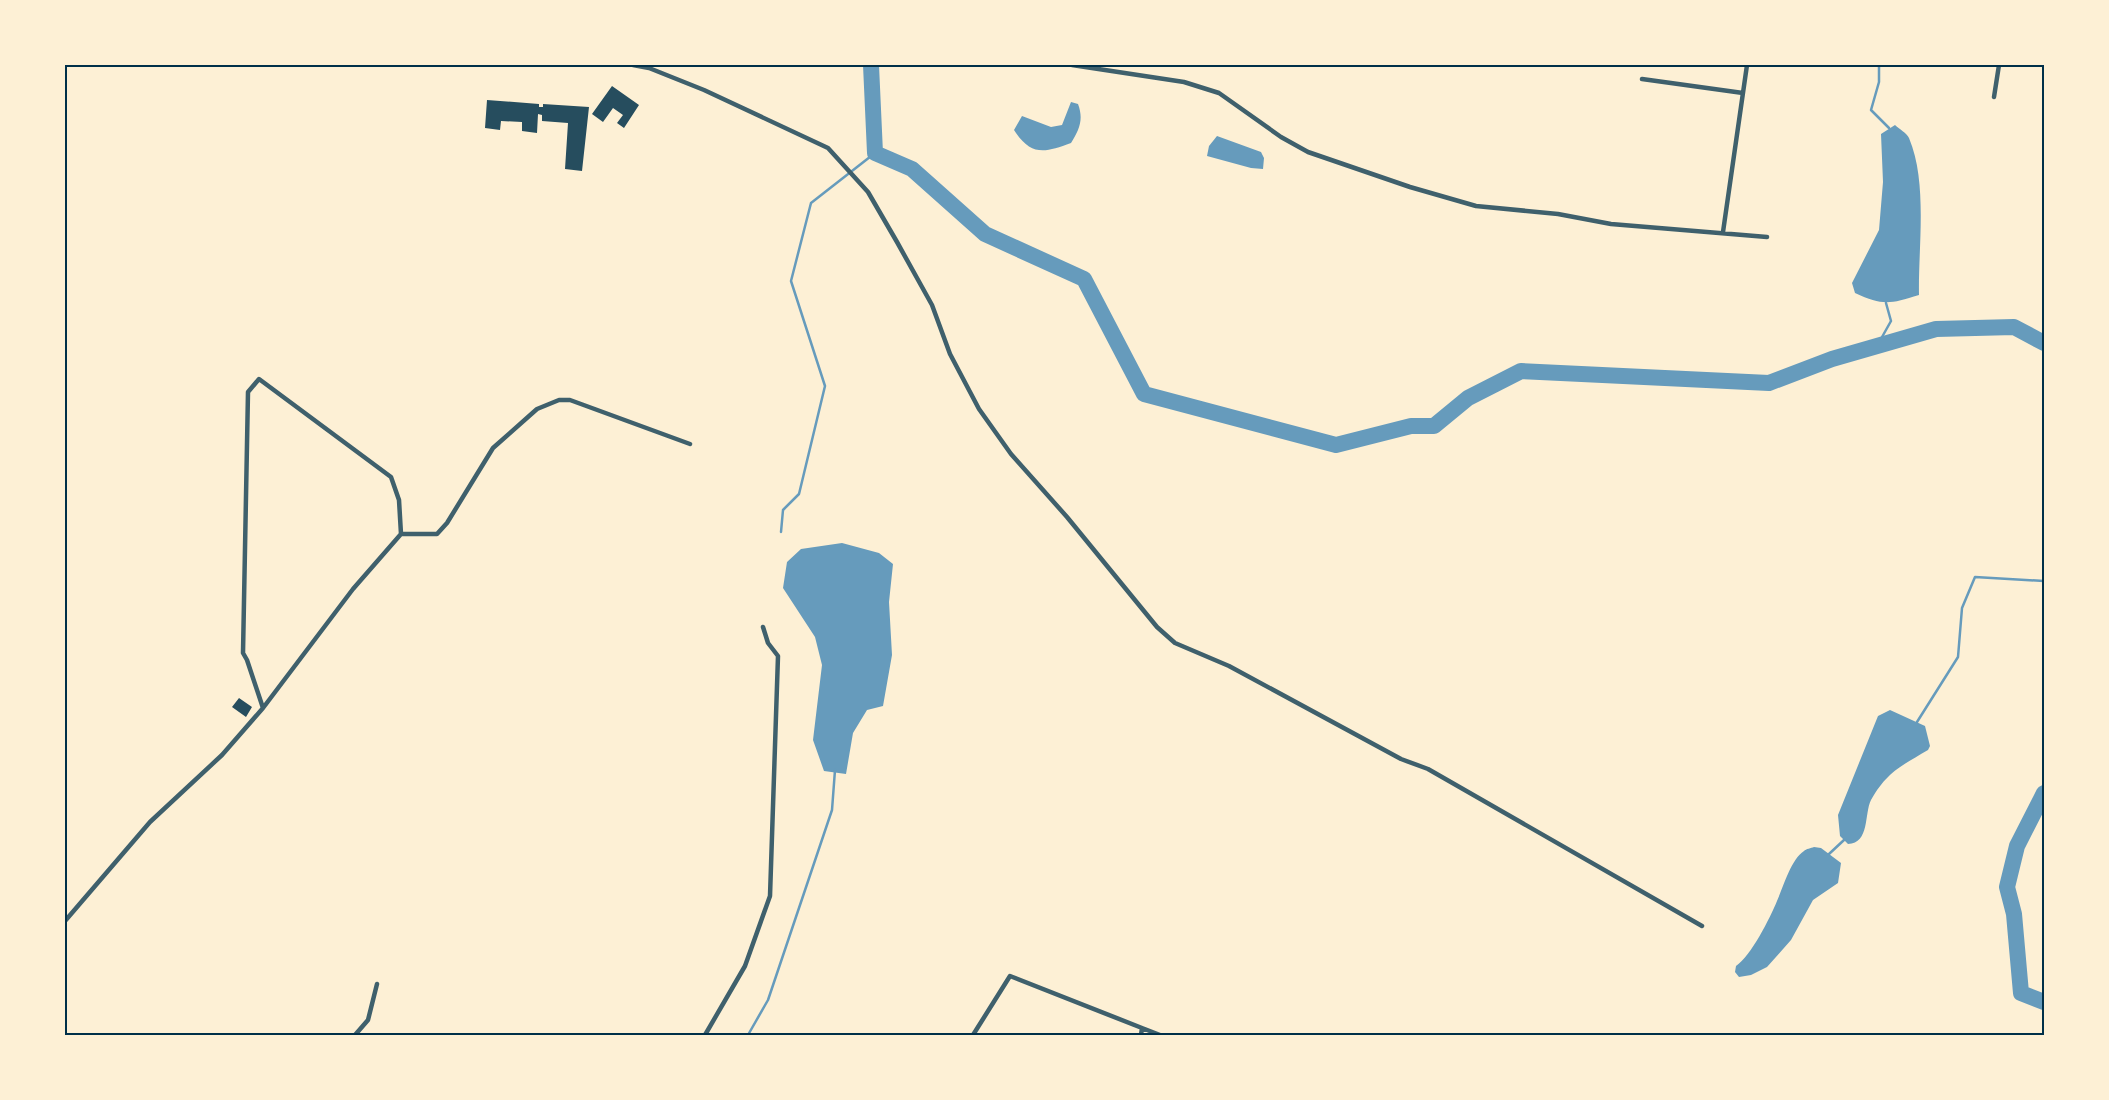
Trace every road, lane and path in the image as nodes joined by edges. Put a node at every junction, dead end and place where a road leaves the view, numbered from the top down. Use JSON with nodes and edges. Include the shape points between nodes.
{"nodes":[{"id":1,"x":633,"y":65,"type":"edge"},
{"id":2,"x":1072,"y":65,"type":"edge"},
{"id":3,"x":1747,"y":65,"type":"edge"},
{"id":4,"x":1999,"y":65,"type":"edge"},
{"id":5,"x":1642,"y":79,"type":"dead end"},
{"id":6,"x":1743,"y":93,"type":"junction"},
{"id":7,"x":1994,"y":97,"type":"dead end"},
{"id":8,"x":1723,"y":232,"type":"junction"},
{"id":9,"x":1767,"y":237,"type":"dead end"},
{"id":10,"x":690,"y":444,"type":"dead end"},
{"id":11,"x":401,"y":534,"type":"junction"},
{"id":12,"x":763,"y":626,"type":"dead end"},
{"id":13,"x":263,"y":708,"type":"junction"},
{"id":14,"x":65,"y":921,"type":"edge"},
{"id":15,"x":1702,"y":926,"type":"dead end"},
{"id":16,"x":377,"y":984,"type":"dead end"},
{"id":17,"x":1142,"y":1028,"type":"junction"},
{"id":18,"x":355,"y":1035,"type":"edge"},
{"id":19,"x":705,"y":1035,"type":"edge"},
{"id":20,"x":973,"y":1035,"type":"edge"},
{"id":21,"x":1140,"y":1035,"type":"edge"},
{"id":22,"x":1160,"y":1035,"type":"edge"}],
"edges":[{"from":1,"to":15,"type":"street","via":[[704,90],[828,148],[868,192],[932,305],[950,354],[979,409],[1011,454],[1157,627],[1175,643],[1229,666],[1401,759],[1428,769]]},
{"from":2,"to":8,"type":"street","via":[[1184,82],[1219,93],[1308,152],[1476,206],[1558,214],[1611,224]]},
{"from":3,"to":6,"type":"street"},
{"from":4,"to":7,"type":"street"},
{"from":5,"to":6,"type":"street"},
{"from":6,"to":8,"type":"street"},
{"from":8,"to":9,"type":"street"},
{"from":10,"to":11,"type":"street","via":[[570,400],[559,400],[537,409],[493,448],[437,534]]},
{"from":11,"to":13,"type":"street","via":[[353,589]]},
{"from":11,"to":13,"type":"street","via":[[399,500],[391,477],[258,379],[248,392],[243,653]]},
{"from":12,"to":19,"type":"street","via":[[768,643],[778,656],[770,896],[745,966]]},
{"from":13,"to":14,"type":"street","via":[[222,754],[150,822]]},
{"from":16,"to":18,"type":"street","via":[[368,1020]]},
{"from":17,"to":20,"type":"street","via":[[1010,976]]},
{"from":17,"to":21,"type":"street"},
{"from":17,"to":22,"type":"street"}]}
